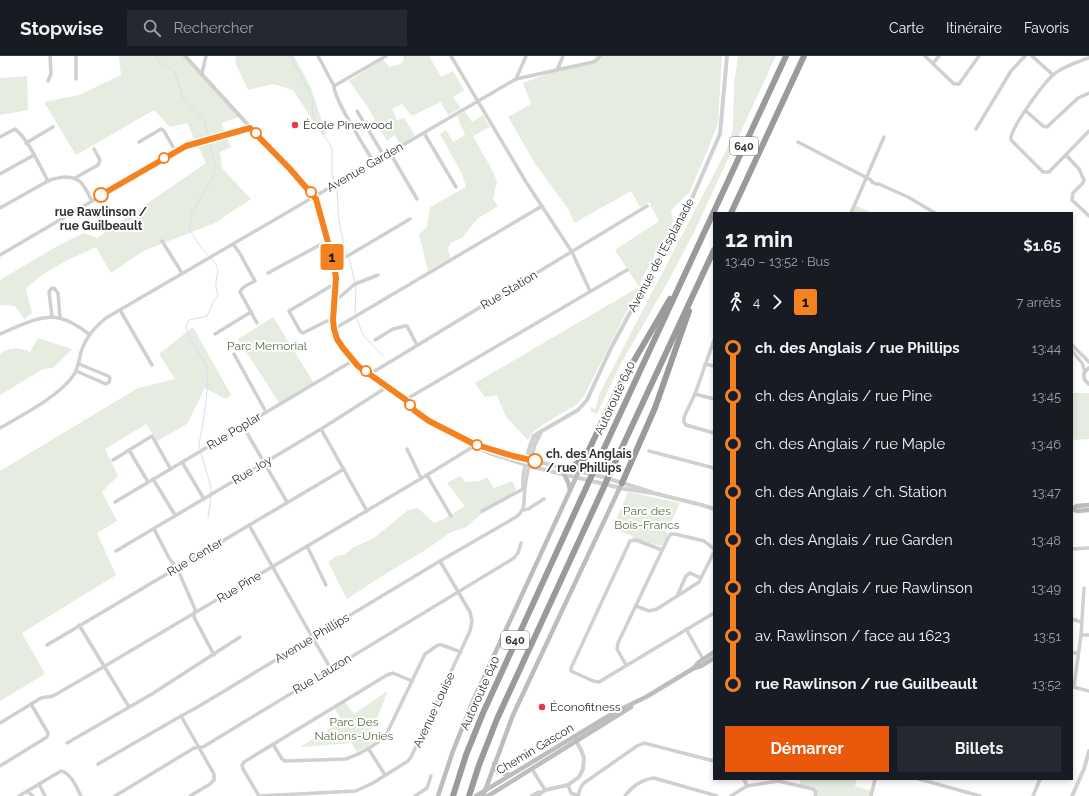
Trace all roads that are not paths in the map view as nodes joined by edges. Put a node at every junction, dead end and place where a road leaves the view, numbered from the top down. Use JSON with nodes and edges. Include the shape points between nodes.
{"nodes":[{"id":1,"x":50,"y":56,"type":"edge"},
{"id":2,"x":76,"y":56,"type":"edge"},
{"id":3,"x":185,"y":56,"type":"edge"},
{"id":4,"x":206,"y":56,"type":"edge"},
{"id":5,"x":318,"y":56,"type":"edge"},
{"id":6,"x":386,"y":56,"type":"edge"},
{"id":7,"x":451,"y":56,"type":"edge"},
{"id":8,"x":526,"y":56,"type":"edge"},
{"id":9,"x":563,"y":56,"type":"edge"},
{"id":10,"x":600,"y":56,"type":"edge"},
{"id":11,"x":727,"y":56,"type":"edge"},
{"id":12,"x":786,"y":56,"type":"edge"},
{"id":13,"x":804,"y":56,"type":"edge"},
{"id":14,"x":925,"y":56,"type":"edge"},
{"id":15,"x":939,"y":56,"type":"edge"},
{"id":16,"x":979,"y":56,"type":"edge"},
{"id":17,"x":1025,"y":56,"type":"edge"},
{"id":18,"x":1032,"y":56,"type":"edge"},
{"id":19,"x":1089,"y":58,"type":"edge"},
{"id":20,"x":933,"y":64,"type":"junction"},
{"id":21,"x":557,"y":70,"type":"junction"},
{"id":22,"x":202,"y":73,"type":"junction"},
{"id":23,"x":1053,"y":75,"type":"junction"},
{"id":24,"x":76,"y":79,"type":"dead end"},
{"id":25,"x":516,"y":79,"type":"junction"},
{"id":26,"x":48,"y":81,"type":"dead end"},
{"id":27,"x":334,"y":86,"type":"junction"},
{"id":28,"x":1089,"y":93,"type":"edge"},
{"id":29,"x":477,"y":102,"type":"junction"},
{"id":30,"x":358,"y":111,"type":"dead end"},
{"id":31,"x":1026,"y":111,"type":"junction"},
{"id":32,"x":53,"y":127,"type":"dead end"},
{"id":33,"x":250,"y":128,"type":"junction"},
{"id":34,"x":976,"y":128,"type":"dead end"},
{"id":35,"x":1089,"y":131,"type":"edge"},
{"id":36,"x":424,"y":133,"type":"junction"},
{"id":37,"x":0,"y":137,"type":"edge"},
{"id":38,"x":884,"y":138,"type":"dead end"},
{"id":39,"x":139,"y":142,"type":"dead end"},
{"id":40,"x":798,"y":142,"type":"dead end"},
{"id":41,"x":26,"y":143,"type":"junction"},
{"id":42,"x":94,"y":149,"type":"dead end"},
{"id":43,"x":176,"y":152,"type":"junction"},
{"id":44,"x":390,"y":152,"type":"junction"},
{"id":45,"x":34,"y":155,"type":"junction"},
{"id":46,"x":1066,"y":155,"type":"junction"},
{"id":47,"x":384,"y":156,"type":"junction"},
{"id":48,"x":373,"y":162,"type":"junction"},
{"id":49,"x":0,"y":174,"type":"edge"},
{"id":50,"x":866,"y":177,"type":"junction"},
{"id":51,"x":75,"y":178,"type":"junction"},
{"id":52,"x":48,"y":181,"type":"junction"},
{"id":53,"x":456,"y":187,"type":"dead end"},
{"id":54,"x":315,"y":196,"type":"junction"},
{"id":55,"x":417,"y":199,"type":"dead end"},
{"id":56,"x":92,"y":201,"type":"junction"},
{"id":57,"x":542,"y":206,"type":"junction"},
{"id":58,"x":648,"y":206,"type":"dead end"},
{"id":59,"x":0,"y":208,"type":"edge"},
{"id":60,"x":714,"y":212,"type":"edge"},
{"id":61,"x":731,"y":212,"type":"edge"},
{"id":62,"x":850,"y":212,"type":"edge"},
{"id":63,"x":933,"y":212,"type":"edge"},
{"id":64,"x":713,"y":213,"type":"edge"},
{"id":65,"x":1089,"y":216,"type":"edge"},
{"id":66,"x":410,"y":219,"type":"dead end"},
{"id":67,"x":162,"y":241,"type":"dead end"},
{"id":68,"x":327,"y":241,"type":"junction"},
{"id":69,"x":233,"y":244,"type":"junction"},
{"id":70,"x":572,"y":252,"type":"junction"},
{"id":71,"x":713,"y":252,"type":"edge"},
{"id":72,"x":0,"y":255,"type":"edge"},
{"id":73,"x":334,"y":264,"type":"junction"},
{"id":74,"x":627,"y":270,"type":"dead end"},
{"id":75,"x":182,"y":273,"type":"junction"},
{"id":76,"x":268,"y":273,"type":"dead end"},
{"id":77,"x":378,"y":275,"type":"dead end"},
{"id":78,"x":684,"y":276,"type":"junction"},
{"id":79,"x":701,"y":277,"type":"junction"},
{"id":80,"x":336,"y":285,"type":"junction"},
{"id":81,"x":590,"y":291,"type":"junction"},
{"id":82,"x":334,"y":298,"type":"junction"},
{"id":83,"x":120,"y":310,"type":"junction"},
{"id":84,"x":251,"y":312,"type":"junction"},
{"id":85,"x":52,"y":317,"type":"junction"},
{"id":86,"x":60,"y":318,"type":"junction"},
{"id":87,"x":333,"y":320,"type":"junction"},
{"id":88,"x":257,"y":323,"type":"dead end"},
{"id":89,"x":334,"y":329,"type":"junction"},
{"id":90,"x":0,"y":334,"type":"edge"},
{"id":91,"x":89,"y":334,"type":"junction"},
{"id":92,"x":216,"y":334,"type":"dead end"},
{"id":93,"x":375,"y":340,"type":"dead end"},
{"id":94,"x":713,"y":343,"type":"edge"},
{"id":95,"x":417,"y":345,"type":"junction"},
{"id":96,"x":1073,"y":346,"type":"edge"},
{"id":97,"x":1073,"y":352,"type":"edge"},
{"id":98,"x":234,"y":354,"type":"dead end"},
{"id":99,"x":354,"y":360,"type":"junction"},
{"id":100,"x":1089,"y":362,"type":"edge"},
{"id":101,"x":78,"y":364,"type":"junction"},
{"id":102,"x":705,"y":364,"type":"junction"},
{"id":103,"x":152,"y":365,"type":"dead end"},
{"id":104,"x":713,"y":366,"type":"edge"},
{"id":105,"x":1089,"y":368,"type":"edge"},
{"id":106,"x":76,"y":371,"type":"junction"},
{"id":107,"x":1085,"y":372,"type":"junction"},
{"id":108,"x":370,"y":374,"type":"junction"},
{"id":109,"x":1089,"y":384,"type":"edge"},
{"id":110,"x":387,"y":387,"type":"junction"},
{"id":111,"x":695,"y":394,"type":"junction"},
{"id":112,"x":713,"y":399,"type":"edge"},
{"id":113,"x":406,"y":400,"type":"junction"},
{"id":114,"x":266,"y":412,"type":"junction"},
{"id":115,"x":243,"y":426,"type":"junction"},
{"id":116,"x":0,"y":428,"type":"edge"},
{"id":117,"x":321,"y":429,"type":"junction"},
{"id":118,"x":713,"y":432,"type":"edge"},
{"id":119,"x":474,"y":444,"type":"junction"},
{"id":120,"x":407,"y":449,"type":"dead end"},
{"id":121,"x":129,"y":450,"type":"junction"},
{"id":122,"x":649,"y":451,"type":"dead end"},
{"id":123,"x":585,"y":457,"type":"junction"},
{"id":124,"x":113,"y":460,"type":"dead end"},
{"id":125,"x":529,"y":460,"type":"junction"},
{"id":126,"x":182,"y":462,"type":"junction"},
{"id":127,"x":264,"y":463,"type":"junction"},
{"id":128,"x":527,"y":465,"type":"junction"},
{"id":129,"x":170,"y":468,"type":"junction"},
{"id":130,"x":713,"y":468,"type":"edge"},
{"id":131,"x":344,"y":469,"type":"junction"},
{"id":132,"x":570,"y":469,"type":"junction"},
{"id":133,"x":564,"y":474,"type":"junction"},
{"id":134,"x":577,"y":474,"type":"junction"},
{"id":135,"x":427,"y":475,"type":"junction"},
{"id":136,"x":421,"y":478,"type":"junction"},
{"id":137,"x":153,"y":479,"type":"junction"},
{"id":138,"x":148,"y":482,"type":"junction"},
{"id":139,"x":621,"y":485,"type":"junction"},
{"id":140,"x":524,"y":488,"type":"junction"},
{"id":141,"x":570,"y":490,"type":"junction"},
{"id":142,"x":204,"y":499,"type":"junction"},
{"id":143,"x":544,"y":499,"type":"dead end"},
{"id":144,"x":114,"y":502,"type":"dead end"},
{"id":145,"x":287,"y":502,"type":"junction"},
{"id":146,"x":1089,"y":505,"type":"edge"},
{"id":147,"x":1073,"y":508,"type":"edge"},
{"id":148,"x":713,"y":509,"type":"edge"},
{"id":149,"x":1073,"y":509,"type":"edge"},
{"id":150,"x":523,"y":510,"type":"junction"},
{"id":151,"x":1089,"y":510,"type":"edge"},
{"id":152,"x":367,"y":511,"type":"junction"},
{"id":153,"x":482,"y":511,"type":"dead end"},
{"id":154,"x":176,"y":515,"type":"junction"},
{"id":155,"x":451,"y":516,"type":"dead end"},
{"id":156,"x":249,"y":525,"type":"junction"},
{"id":157,"x":154,"y":529,"type":"junction"},
{"id":158,"x":520,"y":543,"type":"dead end"},
{"id":159,"x":307,"y":546,"type":"junction"},
{"id":160,"x":713,"y":548,"type":"edge"},
{"id":161,"x":1089,"y":548,"type":"edge"},
{"id":162,"x":1073,"y":549,"type":"edge"},
{"id":163,"x":662,"y":550,"type":"junction"},
{"id":164,"x":116,"y":551,"type":"dead end"},
{"id":165,"x":713,"y":554,"type":"edge"},
{"id":166,"x":440,"y":561,"type":"junction"},
{"id":167,"x":272,"y":567,"type":"junction"},
{"id":168,"x":177,"y":568,"type":"junction"},
{"id":169,"x":701,"y":578,"type":"junction"},
{"id":170,"x":326,"y":585,"type":"dead end"},
{"id":171,"x":1084,"y":588,"type":"dead end"},
{"id":172,"x":459,"y":592,"type":"junction"},
{"id":173,"x":677,"y":596,"type":"junction"},
{"id":174,"x":636,"y":606,"type":"junction"},
{"id":175,"x":194,"y":613,"type":"junction"},
{"id":176,"x":713,"y":614,"type":"edge"},
{"id":177,"x":1073,"y":619,"type":"edge"},
{"id":178,"x":1081,"y":622,"type":"junction"},
{"id":179,"x":79,"y":625,"type":"junction"},
{"id":180,"x":686,"y":629,"type":"junction"},
{"id":181,"x":1081,"y":635,"type":"junction"},
{"id":182,"x":1089,"y":635,"type":"edge"},
{"id":183,"x":240,"y":637,"type":"dead end"},
{"id":184,"x":312,"y":638,"type":"junction"},
{"id":185,"x":47,"y":645,"type":"dead end"},
{"id":186,"x":461,"y":652,"type":"junction"},
{"id":187,"x":1073,"y":652,"type":"edge"},
{"id":188,"x":713,"y":653,"type":"edge"},
{"id":189,"x":1078,"y":654,"type":"junction"},
{"id":190,"x":214,"y":655,"type":"junction"},
{"id":191,"x":703,"y":659,"type":"junction"},
{"id":192,"x":713,"y":659,"type":"edge"},
{"id":193,"x":626,"y":665,"type":"junction"},
{"id":194,"x":105,"y":666,"type":"junction"},
{"id":195,"x":694,"y":668,"type":"junction"},
{"id":196,"x":331,"y":669,"type":"junction"},
{"id":197,"x":412,"y":682,"type":"junction"},
{"id":198,"x":1073,"y":687,"type":"edge"},
{"id":199,"x":1089,"y":691,"type":"edge"},
{"id":200,"x":30,"y":704,"type":"junction"},
{"id":201,"x":129,"y":707,"type":"junction"},
{"id":202,"x":180,"y":716,"type":"junction"},
{"id":203,"x":0,"y":723,"type":"edge"},
{"id":204,"x":575,"y":740,"type":"junction"},
{"id":205,"x":67,"y":743,"type":"dead end"},
{"id":206,"x":273,"y":744,"type":"junction"},
{"id":207,"x":198,"y":747,"type":"junction"},
{"id":208,"x":368,"y":748,"type":"junction"},
{"id":209,"x":1089,"y":751,"type":"edge"},
{"id":210,"x":713,"y":761,"type":"edge"},
{"id":211,"x":98,"y":764,"type":"dead end"},
{"id":212,"x":494,"y":764,"type":"junction"},
{"id":213,"x":0,"y":766,"type":"edge"},
{"id":214,"x":532,"y":769,"type":"junction"},
{"id":215,"x":385,"y":775,"type":"junction"},
{"id":216,"x":510,"y":775,"type":"junction"},
{"id":217,"x":431,"y":776,"type":"dead end"},
{"id":218,"x":744,"y":780,"type":"edge"},
{"id":219,"x":778,"y":780,"type":"edge"},
{"id":220,"x":875,"y":780,"type":"edge"},
{"id":221,"x":922,"y":780,"type":"edge"},
{"id":222,"x":1040,"y":780,"type":"edge"},
{"id":223,"x":39,"y":784,"type":"junction"},
{"id":224,"x":568,"y":786,"type":"junction"},
{"id":225,"x":747,"y":786,"type":"junction"},
{"id":226,"x":545,"y":790,"type":"junction"},
{"id":227,"x":27,"y":791,"type":"junction"},
{"id":228,"x":485,"y":791,"type":"junction"},
{"id":229,"x":815,"y":794,"type":"edge"},
{"id":230,"x":287,"y":795,"type":"edge"},
{"id":231,"x":19,"y":796,"type":"edge"},
{"id":232,"x":33,"y":796,"type":"edge"},
{"id":233,"x":45,"y":796,"type":"edge"},
{"id":234,"x":81,"y":796,"type":"edge"},
{"id":235,"x":116,"y":796,"type":"edge"},
{"id":236,"x":190,"y":796,"type":"edge"},
{"id":237,"x":259,"y":796,"type":"edge"},
{"id":238,"x":415,"y":796,"type":"edge"},
{"id":239,"x":438,"y":796,"type":"edge"},
{"id":240,"x":453,"y":796,"type":"edge"},
{"id":241,"x":469,"y":796,"type":"edge"},
{"id":242,"x":476,"y":796,"type":"edge"},
{"id":243,"x":483,"y":796,"type":"edge"},
{"id":244,"x":488,"y":796,"type":"edge"},
{"id":245,"x":532,"y":796,"type":"edge"},
{"id":246,"x":537,"y":796,"type":"edge"},
{"id":247,"x":579,"y":796,"type":"edge"},
{"id":248,"x":625,"y":796,"type":"edge"},
{"id":249,"x":717,"y":796,"type":"edge"},
{"id":250,"x":731,"y":796,"type":"edge"},
{"id":251,"x":871,"y":796,"type":"edge"},
{"id":252,"x":980,"y":796,"type":"edge"},
{"id":253,"x":1033,"y":796,"type":"edge"},
{"id":254,"x":1072,"y":796,"type":"edge"}],
"edges":[{"from":1,"to":26,"type":"street","via":[[51,74]]},
{"from":2,"to":24,"type":"street"},
{"from":3,"to":22,"type":"street"},
{"from":4,"to":22,"type":"street"},
{"from":5,"to":27,"type":"street"},
{"from":6,"to":27,"type":"street"},
{"from":7,"to":29,"type":"street"},
{"from":8,"to":25,"type":"street"},
{"from":9,"to":21,"type":"street"},
{"from":10,"to":21,"type":"street","name":"Avenue Garden","via":[[593,62]]},
{"from":11,"to":125,"type":"street","name":"Avenue de l'Esplanade","via":[[720,134],[693,194],[587,400],[578,410],[538,433],[534,438]]},
{"from":12,"to":60,"type":"highway","name":"Autoroute 640","number":"640"},
{"from":13,"to":61,"type":"highway","number":"640"},
{"from":14,"to":20,"type":"street"},
{"from":15,"to":20,"type":"street"},
{"from":16,"to":20,"type":"street","via":[[959,84],[954,84]]},
{"from":17,"to":34,"type":"street","via":[[1011,71]]},
{"from":18,"to":23,"type":"street"},
{"from":19,"to":23,"type":"street"},
{"from":21,"to":25,"type":"street","name":"Avenue Garden"},
{"from":22,"to":33,"type":"street"},
{"from":23,"to":31,"type":"street"},
{"from":25,"to":29,"type":"street","name":"Avenue Garden"},
{"from":27,"to":48,"type":"street","via":[[341,106]]},
{"from":28,"to":31,"type":"street","via":[[1078,98],[1047,127]]},
{"from":29,"to":36,"type":"street","name":"Avenue Garden"},
{"from":29,"to":57,"type":"street"},
{"from":30,"to":47,"type":"street"},
{"from":31,"to":46,"type":"street","via":[[1011,140],[1043,172],[1049,172]]},
{"from":32,"to":41,"type":"street"},
{"from":33,"to":43,"type":"street","via":[[199,141]]},
{"from":33,"to":54,"type":"street"},
{"from":35,"to":46,"type":"street"},
{"from":36,"to":44,"type":"street","name":"Avenue Garden"},
{"from":36,"to":53,"type":"street"},
{"from":37,"to":41,"type":"street","via":[[15,129]]},
{"from":38,"to":50,"type":"street"},
{"from":39,"to":43,"type":"street","via":[[161,130]]},
{"from":40,"to":50,"type":"street"},
{"from":41,"to":45,"type":"street"},
{"from":42,"to":51,"type":"street","via":[[100,160],[98,165]]},
{"from":43,"to":56,"type":"street"},
{"from":44,"to":47,"type":"street","name":"Avenue Garden"},
{"from":44,"to":55,"type":"street"},
{"from":45,"to":49,"type":"street"},
{"from":45,"to":52,"type":"street"},
{"from":46,"to":65,"type":"street","via":[[1079,169],[1084,180],[1073,193],[1072,200]]},
{"from":47,"to":48,"type":"street","name":"Avenue Garden"},
{"from":48,"to":54,"type":"street","name":"Avenue Garden"},
{"from":50,"to":62,"type":"street"},
{"from":50,"to":63,"type":"street"},
{"from":51,"to":52,"type":"street","via":[[56,178]]},
{"from":51,"to":56,"type":"street","via":[[81,181]]},
{"from":52,"to":59,"type":"street"},
{"from":54,"to":68,"type":"street"},
{"from":54,"to":69,"type":"street","name":"Avenue Garden"},
{"from":56,"to":72,"type":"street"},
{"from":57,"to":70,"type":"street"},
{"from":57,"to":89,"type":"street"},
{"from":58,"to":70,"type":"street","name":"Rue Station"},
{"from":64,"to":78,"type":"highway","name":"Autoroute 640","number":"640"},
{"from":66,"to":73,"type":"street"},
{"from":67,"to":75,"type":"street"},
{"from":68,"to":73,"type":"street"},
{"from":68,"to":76,"type":"street"},
{"from":69,"to":75,"type":"street","name":"Avenue Garden"},
{"from":69,"to":84,"type":"street","via":[[255,281],[243,287],[240,292]]},
{"from":70,"to":81,"type":"street"},
{"from":70,"to":95,"type":"street","name":"Rue Station"},
{"from":71,"to":79,"type":"highway","number":"640"},
{"from":73,"to":80,"type":"street"},
{"from":74,"to":81,"type":"street"},
{"from":75,"to":83,"type":"street","name":"Avenue Garden"},
{"from":77,"to":82,"type":"street","via":[[355,284],[340,297]]},
{"from":78,"to":123,"type":"highway","via":[[624,378]]},
{"from":78,"to":240,"type":"highway","name":"Autoroute 640","number":"640","bridge":true,"via":[[491,693]]},
{"from":79,"to":139,"type":"highway","via":[[655,408]]},
{"from":79,"to":241,"type":"highway","number":"640","bridge":true,"via":[[500,712]]},
{"from":80,"to":82,"type":"street"},
{"from":80,"to":87,"type":"street","via":[[289,311],[303,333]]},
{"from":81,"to":113,"type":"street"},
{"from":82,"to":87,"type":"street"},
{"from":83,"to":91,"type":"street","name":"Avenue Garden","via":[[106,318]]},
{"from":83,"to":103,"type":"street"},
{"from":84,"to":88,"type":"street"},
{"from":84,"to":92,"type":"street"},
{"from":85,"to":86,"type":"street"},
{"from":85,"to":86,"type":"street","via":[[48,292],[54,288],[58,293]]},
{"from":85,"to":90,"type":"street"},
{"from":86,"to":91,"type":"street"},
{"from":87,"to":89,"type":"street"},
{"from":89,"to":99,"type":"street","via":[[337,339]]},
{"from":91,"to":101,"type":"street","name":"Avenue Garden"},
{"from":93,"to":95,"type":"street","via":[[393,329],[407,326]]},
{"from":94,"to":102,"type":"street"},
{"from":95,"to":108,"type":"street","name":"Rue Station"},
{"from":96,"to":100,"type":"street"},
{"from":97,"to":107,"type":"street","via":[[1082,363]]},
{"from":98,"to":114,"type":"street"},
{"from":99,"to":108,"type":"street"},
{"from":99,"to":114,"type":"street","name":"Rue Poplar"},
{"from":101,"to":106,"type":"street","name":"Avenue Garden"},
{"from":101,"to":106,"type":"street","via":[[108,376],[109,382],[106,384]]},
{"from":102,"to":104,"type":"street"},
{"from":102,"to":111,"type":"street"},
{"from":105,"to":107,"type":"street"},
{"from":106,"to":116,"type":"street","name":"Avenue Garden","via":[[52,395]]},
{"from":107,"to":109,"type":"street","via":[[1084,377]]},
{"from":108,"to":110,"type":"street"},
{"from":110,"to":113,"type":"street"},
{"from":110,"to":117,"type":"street","name":"Rue Joy"},
{"from":111,"to":112,"type":"street"},
{"from":111,"to":118,"type":"street","via":[[684,422],[686,425]]},
{"from":113,"to":119,"type":"street","via":[[415,411],[429,421]]},
{"from":114,"to":115,"type":"street","name":"Rue Poplar"},
{"from":115,"to":126,"type":"street","name":"Rue Poplar"},
{"from":115,"to":127,"type":"street"},
{"from":117,"to":127,"type":"street","name":"Rue Joy"},
{"from":117,"to":131,"type":"street"},
{"from":119,"to":125,"type":"street"},
{"from":119,"to":128,"type":"street","via":[[489,454]]},
{"from":119,"to":135,"type":"street","name":"Rue Pine","via":[[469,450]]},
{"from":120,"to":136,"type":"street"},
{"from":121,"to":124,"type":"street"},
{"from":121,"to":129,"type":"street","via":[[152,436]]},
{"from":121,"to":138,"type":"street"},
{"from":122,"to":130,"type":"street"},
{"from":123,"to":132,"type":"highway"},
{"from":123,"to":134,"type":"highway"},
{"from":125,"to":128,"type":"street","name":"Avenue de l'Esplanade"},
{"from":125,"to":132,"type":"street"},
{"from":126,"to":129,"type":"street","name":"Rue Poplar"},
{"from":126,"to":142,"type":"street"},
{"from":127,"to":142,"type":"street","name":"Rue Joy"},
{"from":127,"to":145,"type":"street"},
{"from":128,"to":133,"type":"street"},
{"from":128,"to":140,"type":"street","via":[[523,477]]},
{"from":129,"to":137,"type":"street","name":"Rue Poplar"},
{"from":131,"to":145,"type":"street","name":"Rue Center"},
{"from":131,"to":152,"type":"street"},
{"from":132,"to":134,"type":"street"},
{"from":133,"to":134,"type":"street"},
{"from":133,"to":141,"type":"main road"},
{"from":134,"to":139,"type":"street"},
{"from":134,"to":141,"type":"main road"},
{"from":135,"to":136,"type":"street","name":"Rue Pine"},
{"from":135,"to":155,"type":"street"},
{"from":136,"to":152,"type":"street","name":"Rue Pine"},
{"from":137,"to":138,"type":"street","name":"Rue Poplar"},
{"from":137,"to":154,"type":"street"},
{"from":138,"to":144,"type":"street","name":"Rue Poplar"},
{"from":139,"to":148,"type":"street"},
{"from":139,"to":212,"type":"main road","via":[[520,700]]},
{"from":140,"to":150,"type":"street"},
{"from":140,"to":153,"type":"street"},
{"from":141,"to":239,"type":"main road","via":[[470,708]]},
{"from":142,"to":154,"type":"street","name":"Rue Joy"},
{"from":143,"to":150,"type":"street","name":"Avenue Phillips"},
{"from":145,"to":156,"type":"street","name":"Rue Center"},
{"from":146,"to":147,"type":"main road"},
{"from":149,"to":151,"type":"main road"},
{"from":150,"to":166,"type":"street","name":"Avenue Phillips","via":[[516,517]]},
{"from":152,"to":159,"type":"street","name":"Rue Pine"},
{"from":154,"to":157,"type":"street","name":"Rue Joy"},
{"from":156,"to":167,"type":"street"},
{"from":156,"to":168,"type":"street","name":"Rue Center"},
{"from":157,"to":164,"type":"street","name":"Rue Joy"},
{"from":157,"to":168,"type":"street"},
{"from":158,"to":172,"type":"street","name":"Rue Lauzon","via":[[514,558]]},
{"from":159,"to":167,"type":"street","name":"Rue Pine"},
{"from":159,"to":170,"type":"street"},
{"from":160,"to":163,"type":"street","via":[[704,541],[676,534],[670,536]]},
{"from":161,"to":162,"type":"street"},
{"from":163,"to":174,"type":"street"},
{"from":163,"to":193,"type":"street","via":[[636,540],[630,541],[571,671],[599,682]]},
{"from":165,"to":169,"type":"street"},
{"from":166,"to":172,"type":"street","name":"Avenue Louise"},
{"from":166,"to":184,"type":"street","name":"Avenue Phillips"},
{"from":167,"to":175,"type":"street","name":"Rue Pine"},
{"from":167,"to":184,"type":"street"},
{"from":168,"to":175,"type":"street"},
{"from":168,"to":179,"type":"street","name":"Rue Center"},
{"from":169,"to":173,"type":"street"},
{"from":169,"to":173,"type":"street","via":[[690,574],[686,576]]},
{"from":171,"to":178,"type":"street"},
{"from":172,"to":186,"type":"street","name":"Avenue Louise","via":[[472,621]]},
{"from":172,"to":196,"type":"street","name":"Rue Lauzon"},
{"from":173,"to":174,"type":"street","via":[[657,609],[649,611]]},
{"from":174,"to":193,"type":"street","via":[[618,643],[617,649]]},
{"from":175,"to":190,"type":"street"},
{"from":175,"to":194,"type":"street","name":"Rue Pine"},
{"from":176,"to":180,"type":"street"},
{"from":177,"to":178,"type":"street"},
{"from":178,"to":181,"type":"street"},
{"from":179,"to":185,"type":"street","name":"Rue Center"},
{"from":179,"to":194,"type":"street"},
{"from":180,"to":191,"type":"street"},
{"from":180,"to":193,"type":"street"},
{"from":181,"to":182,"type":"street"},
{"from":181,"to":189,"type":"street"},
{"from":183,"to":190,"type":"street"},
{"from":184,"to":196,"type":"street"},
{"from":184,"to":202,"type":"street","name":"Avenue Phillips"},
{"from":186,"to":197,"type":"street","via":[[442,644],[431,648],[424,654]]},
{"from":186,"to":215,"type":"street","name":"Avenue Louise","via":[[415,752],[408,761]]},
{"from":187,"to":189,"type":"street"},
{"from":188,"to":191,"type":"main road","name":"Chemin Gascon"},
{"from":189,"to":198,"type":"street"},
{"from":190,"to":201,"type":"street"},
{"from":191,"to":195,"type":"main road","name":"Chemin Gascon"},
{"from":192,"to":195,"type":"main road","name":"Chemin Gascon"},
{"from":194,"to":200,"type":"street","name":"Rue Pine","via":[[53,696],[41,698]]},
{"from":194,"to":201,"type":"street"},
{"from":195,"to":204,"type":"main road","name":"Chemin Gascon","via":[[616,712]]},
{"from":196,"to":207,"type":"street","name":"Rue Lauzon","via":[[202,747]]},
{"from":197,"to":206,"type":"street","via":[[393,673],[387,675]]},
{"from":197,"to":208,"type":"street","via":[[386,735]]},
{"from":198,"to":199,"type":"street"},
{"from":200,"to":203,"type":"street","name":"Rue Pine"},
{"from":200,"to":213,"type":"street","via":[[48,733],[47,737]]},
{"from":201,"to":205,"type":"street"},
{"from":202,"to":207,"type":"street"},
{"from":202,"to":211,"type":"street","name":"Avenue Phillips"},
{"from":204,"to":214,"type":"main road","name":"Chemin Gascon"},
{"from":204,"to":216,"type":"main road","name":"Chemin Gascon"},
{"from":204,"to":224,"type":"street","via":[[583,754],[584,765],[578,778]]},
{"from":206,"to":208,"type":"street","via":[[285,762],[346,759]]},
{"from":206,"to":237,"type":"street","via":[[242,765]]},
{"from":207,"to":235,"type":"street","name":"Rue Lauzon"},
{"from":207,"to":236,"type":"street","via":[[214,774],[214,780]]},
{"from":208,"to":215,"type":"street"},
{"from":209,"to":254,"type":"street"},
{"from":210,"to":247,"type":"street","via":[[644,743],[584,783]]},
{"from":212,"to":216,"type":"main road","via":[[498,772]]},
{"from":212,"to":228,"type":"main road"},
{"from":214,"to":226,"type":"street"},
{"from":214,"to":244,"type":"main road","name":"Chemin Gascon"},
{"from":215,"to":230,"type":"street","name":"Avenue Louise","via":[[353,792]]},
{"from":216,"to":228,"type":"main road","name":"Chemin Gascon"},
{"from":217,"to":238,"type":"street","via":[[427,788]]},
{"from":218,"to":225,"type":"street"},
{"from":219,"to":225,"type":"street"},
{"from":219,"to":229,"type":"street","via":[[813,789]]},
{"from":220,"to":251,"type":"street"},
{"from":221,"to":252,"type":"street"},
{"from":222,"to":253,"type":"street"},
{"from":223,"to":227,"type":"street"},
{"from":223,"to":233,"type":"street"},
{"from":223,"to":234,"type":"street","via":[[58,772],[64,772],[69,775]]},
{"from":224,"to":226,"type":"street"},
{"from":224,"to":247,"type":"street","via":[[571,793]]},
{"from":225,"to":250,"type":"street"},
{"from":226,"to":245,"type":"street"},
{"from":226,"to":246,"type":"street"},
{"from":227,"to":231,"type":"street"},
{"from":227,"to":232,"type":"street"},
{"from":228,"to":242,"type":"main road","name":"Chemin Gascon"},
{"from":228,"to":243,"type":"main road"},
{"from":230,"to":237,"type":"street","name":"Avenue Louise"},
{"from":248,"to":249,"type":"street","via":[[645,779],[654,778]]}]}
